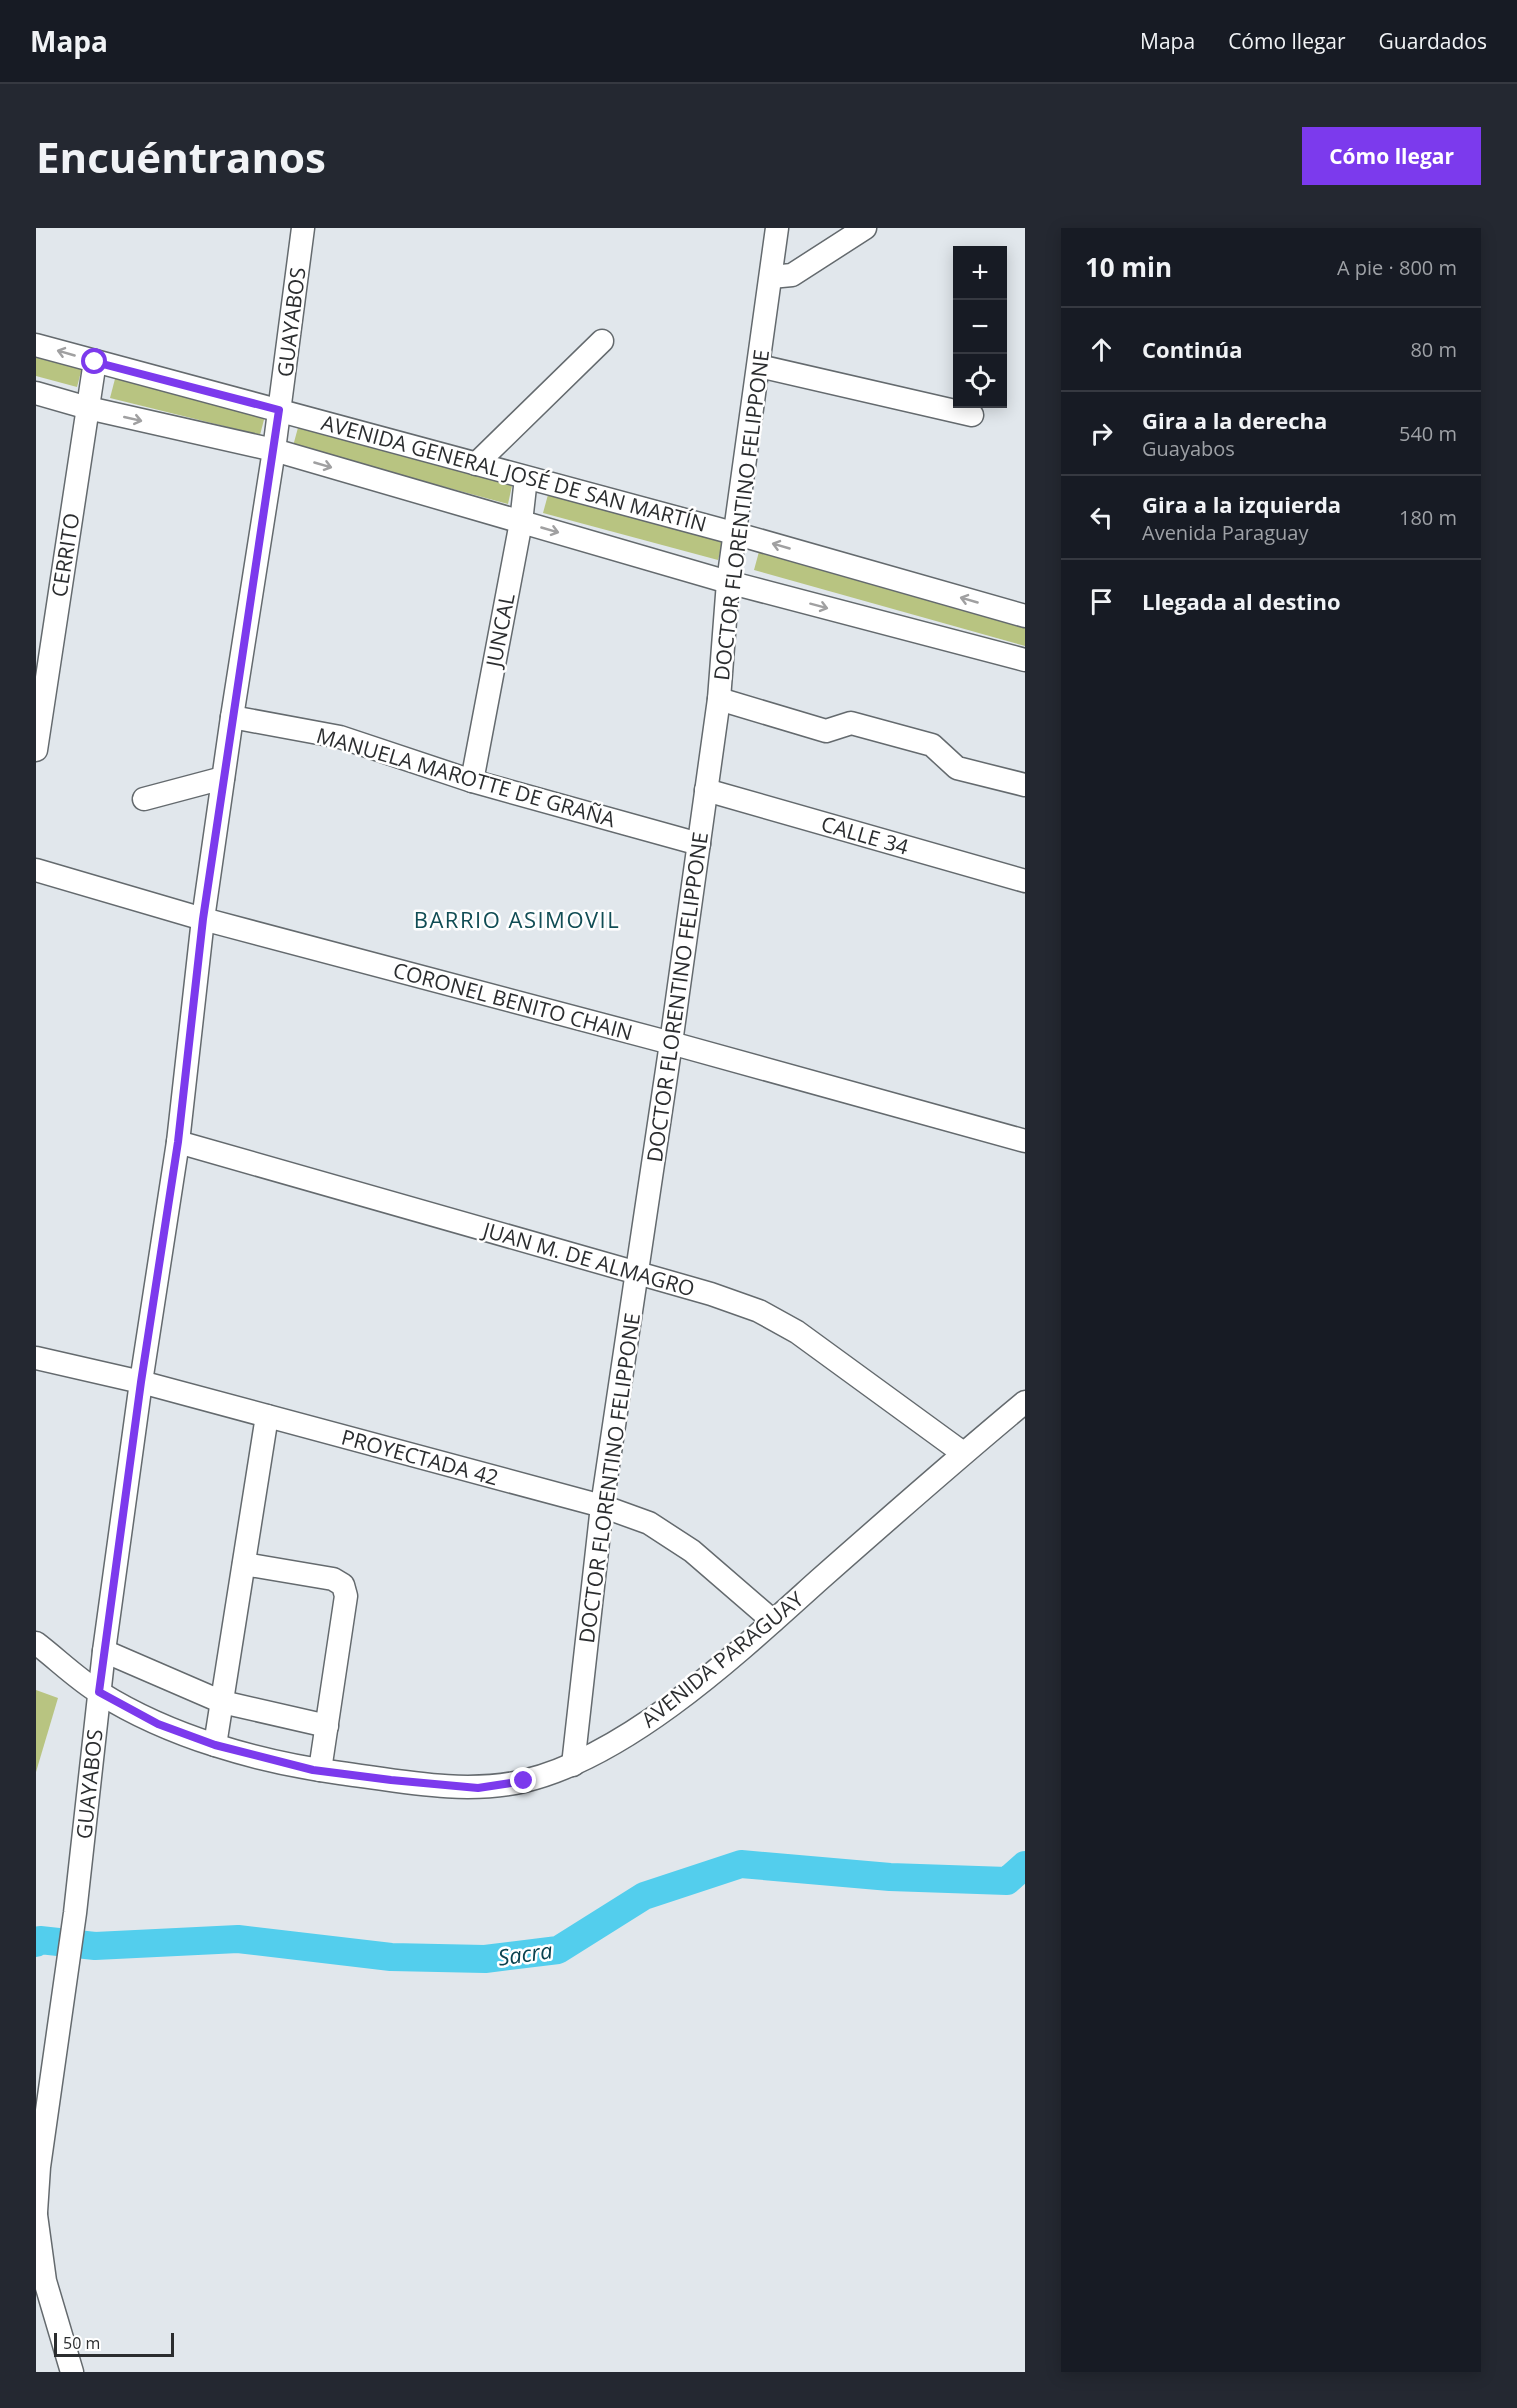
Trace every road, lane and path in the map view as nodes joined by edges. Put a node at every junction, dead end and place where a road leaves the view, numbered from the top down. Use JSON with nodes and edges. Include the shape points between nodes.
{"nodes":[{"id":1,"x":303,"y":228,"type":"edge"},
{"id":2,"x":777,"y":228,"type":"edge"},
{"id":3,"x":865,"y":228,"type":"edge"},
{"id":4,"x":771,"y":277,"type":"junction"},
{"id":5,"x":602,"y":341,"type":"dead end"},
{"id":6,"x":36,"y":345,"type":"edge"},
{"id":7,"x":95,"y":362,"type":"junction"},
{"id":8,"x":759,"y":366,"type":"junction"},
{"id":9,"x":36,"y":393,"type":"edge"},
{"id":10,"x":88,"y":408,"type":"junction"},
{"id":11,"x":279,"y":410,"type":"junction"},
{"id":12,"x":972,"y":415,"type":"dead end"},
{"id":13,"x":274,"y":450,"type":"junction"},
{"id":14,"x":476,"y":464,"type":"junction"},
{"id":15,"x":526,"y":478,"type":"junction"},
{"id":16,"x":521,"y":522,"type":"junction"},
{"id":17,"x":736,"y":534,"type":"junction"},
{"id":18,"x":728,"y":582,"type":"junction"},
{"id":19,"x":1025,"y":616,"type":"edge"},
{"id":20,"x":1025,"y":660,"type":"edge"},
{"id":21,"x":719,"y":699,"type":"junction"},
{"id":22,"x":232,"y":717,"type":"junction"},
{"id":23,"x":36,"y":750,"type":"edge"},
{"id":24,"x":223,"y":778,"type":"junction"},
{"id":25,"x":472,"y":781,"type":"junction"},
{"id":26,"x":1025,"y":785,"type":"edge"},
{"id":27,"x":706,"y":790,"type":"junction"},
{"id":28,"x":144,"y":799,"type":"dead end"},
{"id":29,"x":699,"y":844,"type":"junction"},
{"id":30,"x":36,"y":870,"type":"edge"},
{"id":31,"x":1025,"y":880,"type":"edge"},
{"id":32,"x":203,"y":919,"type":"junction"},
{"id":33,"x":671,"y":1043,"type":"junction"},
{"id":34,"x":1025,"y":1141,"type":"edge"},
{"id":35,"x":178,"y":1142,"type":"junction"},
{"id":36,"x":637,"y":1274,"type":"junction"},
{"id":37,"x":36,"y":1358,"type":"edge"},
{"id":38,"x":141,"y":1382,"type":"junction"},
{"id":39,"x":1025,"y":1402,"type":"edge"},
{"id":40,"x":267,"y":1416,"type":"junction"},
{"id":41,"x":963,"y":1453,"type":"junction"},
{"id":42,"x":602,"y":1506,"type":"junction"},
{"id":43,"x":244,"y":1563,"type":"junction"},
{"id":44,"x":773,"y":1621,"type":"junction"},
{"id":45,"x":36,"y":1643,"type":"edge"},
{"id":46,"x":104,"y":1651,"type":"junction"},
{"id":47,"x":99,"y":1692,"type":"junction"},
{"id":48,"x":222,"y":1702,"type":"junction"},
{"id":49,"x":327,"y":1726,"type":"junction"},
{"id":50,"x":215,"y":1745,"type":"junction"},
{"id":51,"x":573,"y":1765,"type":"junction"},
{"id":52,"x":320,"y":1770,"type":"junction"},
{"id":53,"x":54,"y":2060,"type":"junction"},
{"id":54,"x":36,"y":2086,"type":"edge"},
{"id":55,"x":36,"y":2214,"type":"edge"},
{"id":56,"x":72,"y":2372,"type":"edge"}],
"edges":[{"from":1,"to":11,"type":"street","name":"GUAYABOS"},
{"from":2,"to":4,"type":"street","name":"DOCTOR FLORENTINO FELIPPONE"},
{"from":3,"to":4,"type":"street","via":[[792,275]]},
{"from":4,"to":8,"type":"street","name":"DOCTOR FLORENTINO FELIPPONE"},
{"from":5,"to":14,"type":"street"},
{"from":7,"to":6,"type":"street","name":"AVENIDA GENERAL JOSÉ DE SAN MARTÍN","one_way":true},
{"from":7,"to":10,"type":"street","name":"CERRITO"},
{"from":7,"to":11,"type":"street","name":"AVENIDA GENERAL JOSÉ DE SAN MARTÍN"},
{"from":8,"to":12,"type":"street"},
{"from":8,"to":17,"type":"street","name":"DOCTOR FLORENTINO FELIPPONE"},
{"from":9,"to":10,"type":"street","name":"AVENIDA GENERAL JOSÉ DE SAN MARTÍN"},
{"from":10,"to":13,"type":"street","name":"AVENIDA GENERAL JOSÉ DE SAN MARTÍN","one_way":true},
{"from":10,"to":23,"type":"street","name":"CERRITO"},
{"from":11,"to":13,"type":"street","name":"GUAYABOS"},
{"from":11,"to":14,"type":"street","name":"AVENIDA GENERAL JOSÉ DE SAN MARTÍN"},
{"from":13,"to":16,"type":"street","name":"AVENIDA GENERAL JOSÉ DE SAN MARTÍN","one_way":true},
{"from":13,"to":22,"type":"street","name":"GUAYABOS"},
{"from":14,"to":15,"type":"street","name":"AVENIDA GENERAL JOSÉ DE SAN MARTÍN"},
{"from":15,"to":16,"type":"street","name":"JUNCAL"},
{"from":15,"to":17,"type":"street","name":"AVENIDA GENERAL JOSÉ DE SAN MARTÍN"},
{"from":16,"to":18,"type":"street","name":"AVENIDA GENERAL JOSÉ DE SAN MARTÍN","one_way":true},
{"from":16,"to":25,"type":"street","name":"JUNCAL"},
{"from":17,"to":18,"type":"street","name":"DOCTOR FLORENTINO FELIPPONE"},
{"from":19,"to":17,"type":"street","name":"AVENIDA GENERAL JOSÉ DE SAN MARTÍN","one_way":true},
{"from":18,"to":20,"type":"street","name":"AVENIDA GENERAL JOSÉ DE SAN MARTÍN","one_way":true},
{"from":18,"to":21,"type":"street","name":"DOCTOR FLORENTINO FELIPPONE"},
{"from":21,"to":26,"type":"street","via":[[826,731],[851,723],[932,745],[957,768]]},
{"from":21,"to":27,"type":"street","name":"DOCTOR FLORENTINO FELIPPONE"},
{"from":22,"to":24,"type":"street","name":"GUAYABOS"},
{"from":22,"to":25,"type":"street","name":"MANUELA MAROTTE DE GRAÑA","via":[[340,737]]},
{"from":24,"to":28,"type":"street"},
{"from":24,"to":32,"type":"street","name":"GUAYABOS"},
{"from":25,"to":29,"type":"street","name":"MANUELA MAROTTE DE GRAÑA"},
{"from":27,"to":29,"type":"street","name":"DOCTOR FLORENTINO FELIPPONE"},
{"from":27,"to":31,"type":"street","name":"CALLE 34"},
{"from":29,"to":33,"type":"street","name":"DOCTOR FLORENTINO FELIPPONE"},
{"from":30,"to":32,"type":"street","name":"CORONEL BENITO CHAIN"},
{"from":32,"to":33,"type":"street","name":"CORONEL BENITO CHAIN"},
{"from":32,"to":35,"type":"street","name":"GUAYABOS"},
{"from":33,"to":34,"type":"street","name":"CORONEL BENITO CHAIN"},
{"from":33,"to":36,"type":"street","name":"DOCTOR FLORENTINO FELIPPONE"},
{"from":35,"to":36,"type":"street","name":"JUAN M. DE ALMAGRO"},
{"from":35,"to":38,"type":"street","name":"GUAYABOS"},
{"from":36,"to":41,"type":"street","name":"JUAN M. DE ALMAGRO","via":[[759,1311],[797,1332]]},
{"from":36,"to":42,"type":"street","name":"DOCTOR FLORENTINO FELIPPONE"},
{"from":37,"to":38,"type":"street","name":"PROYECTADA 42"},
{"from":38,"to":40,"type":"street","name":"PROYECTADA 42"},
{"from":38,"to":46,"type":"street","name":"GUAYABOS"},
{"from":39,"to":41,"type":"street","name":"AVENIDA PARAGUAY"},
{"from":40,"to":42,"type":"street","name":"PROYECTADA 42"},
{"from":40,"to":43,"type":"street"},
{"from":41,"to":44,"type":"street","name":"AVENIDA PARAGUAY"},
{"from":42,"to":44,"type":"street","name":"PROYECTADA 42","via":[[650,1523],[692,1551]]},
{"from":42,"to":51,"type":"street","name":"DOCTOR FLORENTINO FELIPPONE"},
{"from":43,"to":48,"type":"street"},
{"from":43,"to":49,"type":"street","via":[[333,1579],[344,1585],[346,1596]]},
{"from":44,"to":51,"type":"street","name":"AVENIDA PARAGUAY","via":[[674,1702]]},
{"from":45,"to":47,"type":"street","name":"AVENIDA PARAGUAY"},
{"from":46,"to":47,"type":"street","name":"GUAYABOS"},
{"from":46,"to":48,"type":"street"},
{"from":47,"to":50,"type":"street","name":"AVENIDA PARAGUAY","via":[[158,1724]]},
{"from":47,"to":53,"type":"street","name":"GUAYABOS","via":[[75,1914]]},
{"from":48,"to":49,"type":"street"},
{"from":48,"to":50,"type":"street"},
{"from":49,"to":52,"type":"street"},
{"from":50,"to":52,"type":"street","name":"AVENIDA PARAGUAY"},
{"from":51,"to":52,"type":"street","name":"AVENIDA PARAGUAY","via":[[524,1781],[478,1788]]},
{"from":53,"to":54,"type":"street"},
{"from":53,"to":55,"type":"street","name":"GUAYABOS"},
{"from":55,"to":56,"type":"street","name":"GUAYABOS","via":[[45,2281]]}]}
